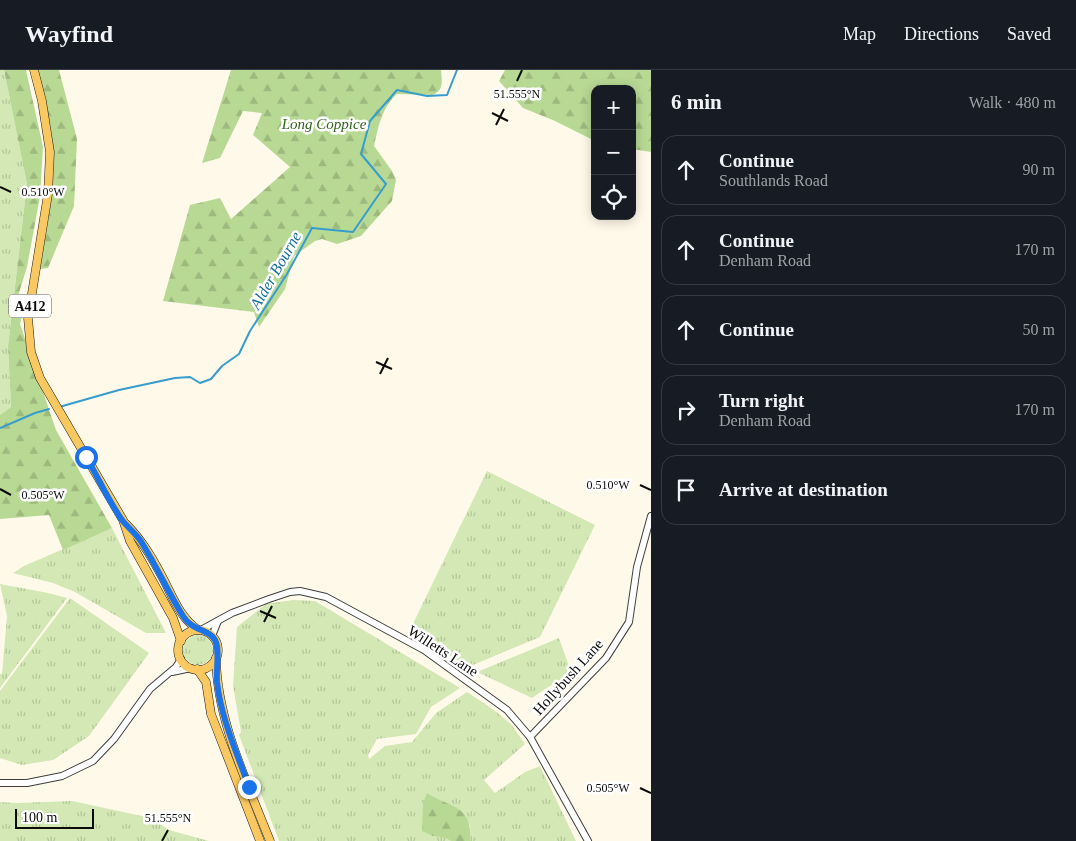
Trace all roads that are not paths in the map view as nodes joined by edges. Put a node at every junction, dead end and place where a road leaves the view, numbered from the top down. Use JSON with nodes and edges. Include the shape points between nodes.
{"nodes":[{"id":1,"x":34,"y":70,"type":"edge"},
{"id":2,"x":651,"y":516,"type":"edge"},
{"id":3,"x":123,"y":520,"type":"junction"},
{"id":4,"x":218,"y":620,"type":"junction"},
{"id":5,"x":200,"y":630,"type":"junction"},
{"id":6,"x":212,"y":636,"type":"junction"},
{"id":7,"x":181,"y":641,"type":"junction"},
{"id":8,"x":216,"y":658,"type":"junction"},
{"id":9,"x":181,"y":659,"type":"junction"},
{"id":10,"x":194,"y":669,"type":"junction"},
{"id":11,"x":171,"y":673,"type":"junction"},
{"id":12,"x":530,"y":737,"type":"junction"},
{"id":13,"x":0,"y":783,"type":"edge"},
{"id":14,"x":260,"y":841,"type":"edge"},
{"id":15,"x":270,"y":841,"type":"edge"},
{"id":16,"x":588,"y":841,"type":"edge"}],
"edges":[{"from":1,"to":3,"type":"main road","number":"A412","via":[[50,152],[48,194],[28,318],[31,352],[40,378]]},
{"from":2,"to":12,"type":"street","name":"Hollybush Lane","via":[[637,567],[629,622],[606,658]]},
{"from":3,"to":5,"type":"main road","number":"A412","via":[[138,536],[184,618]]},
{"from":3,"to":7,"type":"main road","number":"A412","via":[[130,541]]},
{"from":4,"to":5,"type":"street","name":"Willetts Lane"},
{"from":4,"to":6,"type":"street"},
{"from":4,"to":12,"type":"street","name":"Willetts Lane","via":[[290,592],[326,597],[424,650],[507,710]]},
{"from":5,"to":6,"type":"main road"},
{"from":5,"to":7,"type":"main road","via":[[188,633]]},
{"from":6,"to":8,"type":"main road","via":[[218,646]]},
{"from":7,"to":9,"type":"main road"},
{"from":8,"to":10,"type":"main road","via":[[208,667]]},
{"from":8,"to":15,"type":"main road","via":[[223,715]]},
{"from":9,"to":10,"type":"main road"},
{"from":9,"to":11,"type":"street"},
{"from":10,"to":11,"type":"street"},
{"from":10,"to":14,"type":"main road","via":[[206,682],[210,714]]},
{"from":11,"to":13,"type":"street","via":[[150,689],[114,739],[93,761],[62,776],[27,783]]},
{"from":12,"to":16,"type":"street","name":"Willetts Lane"}]}
